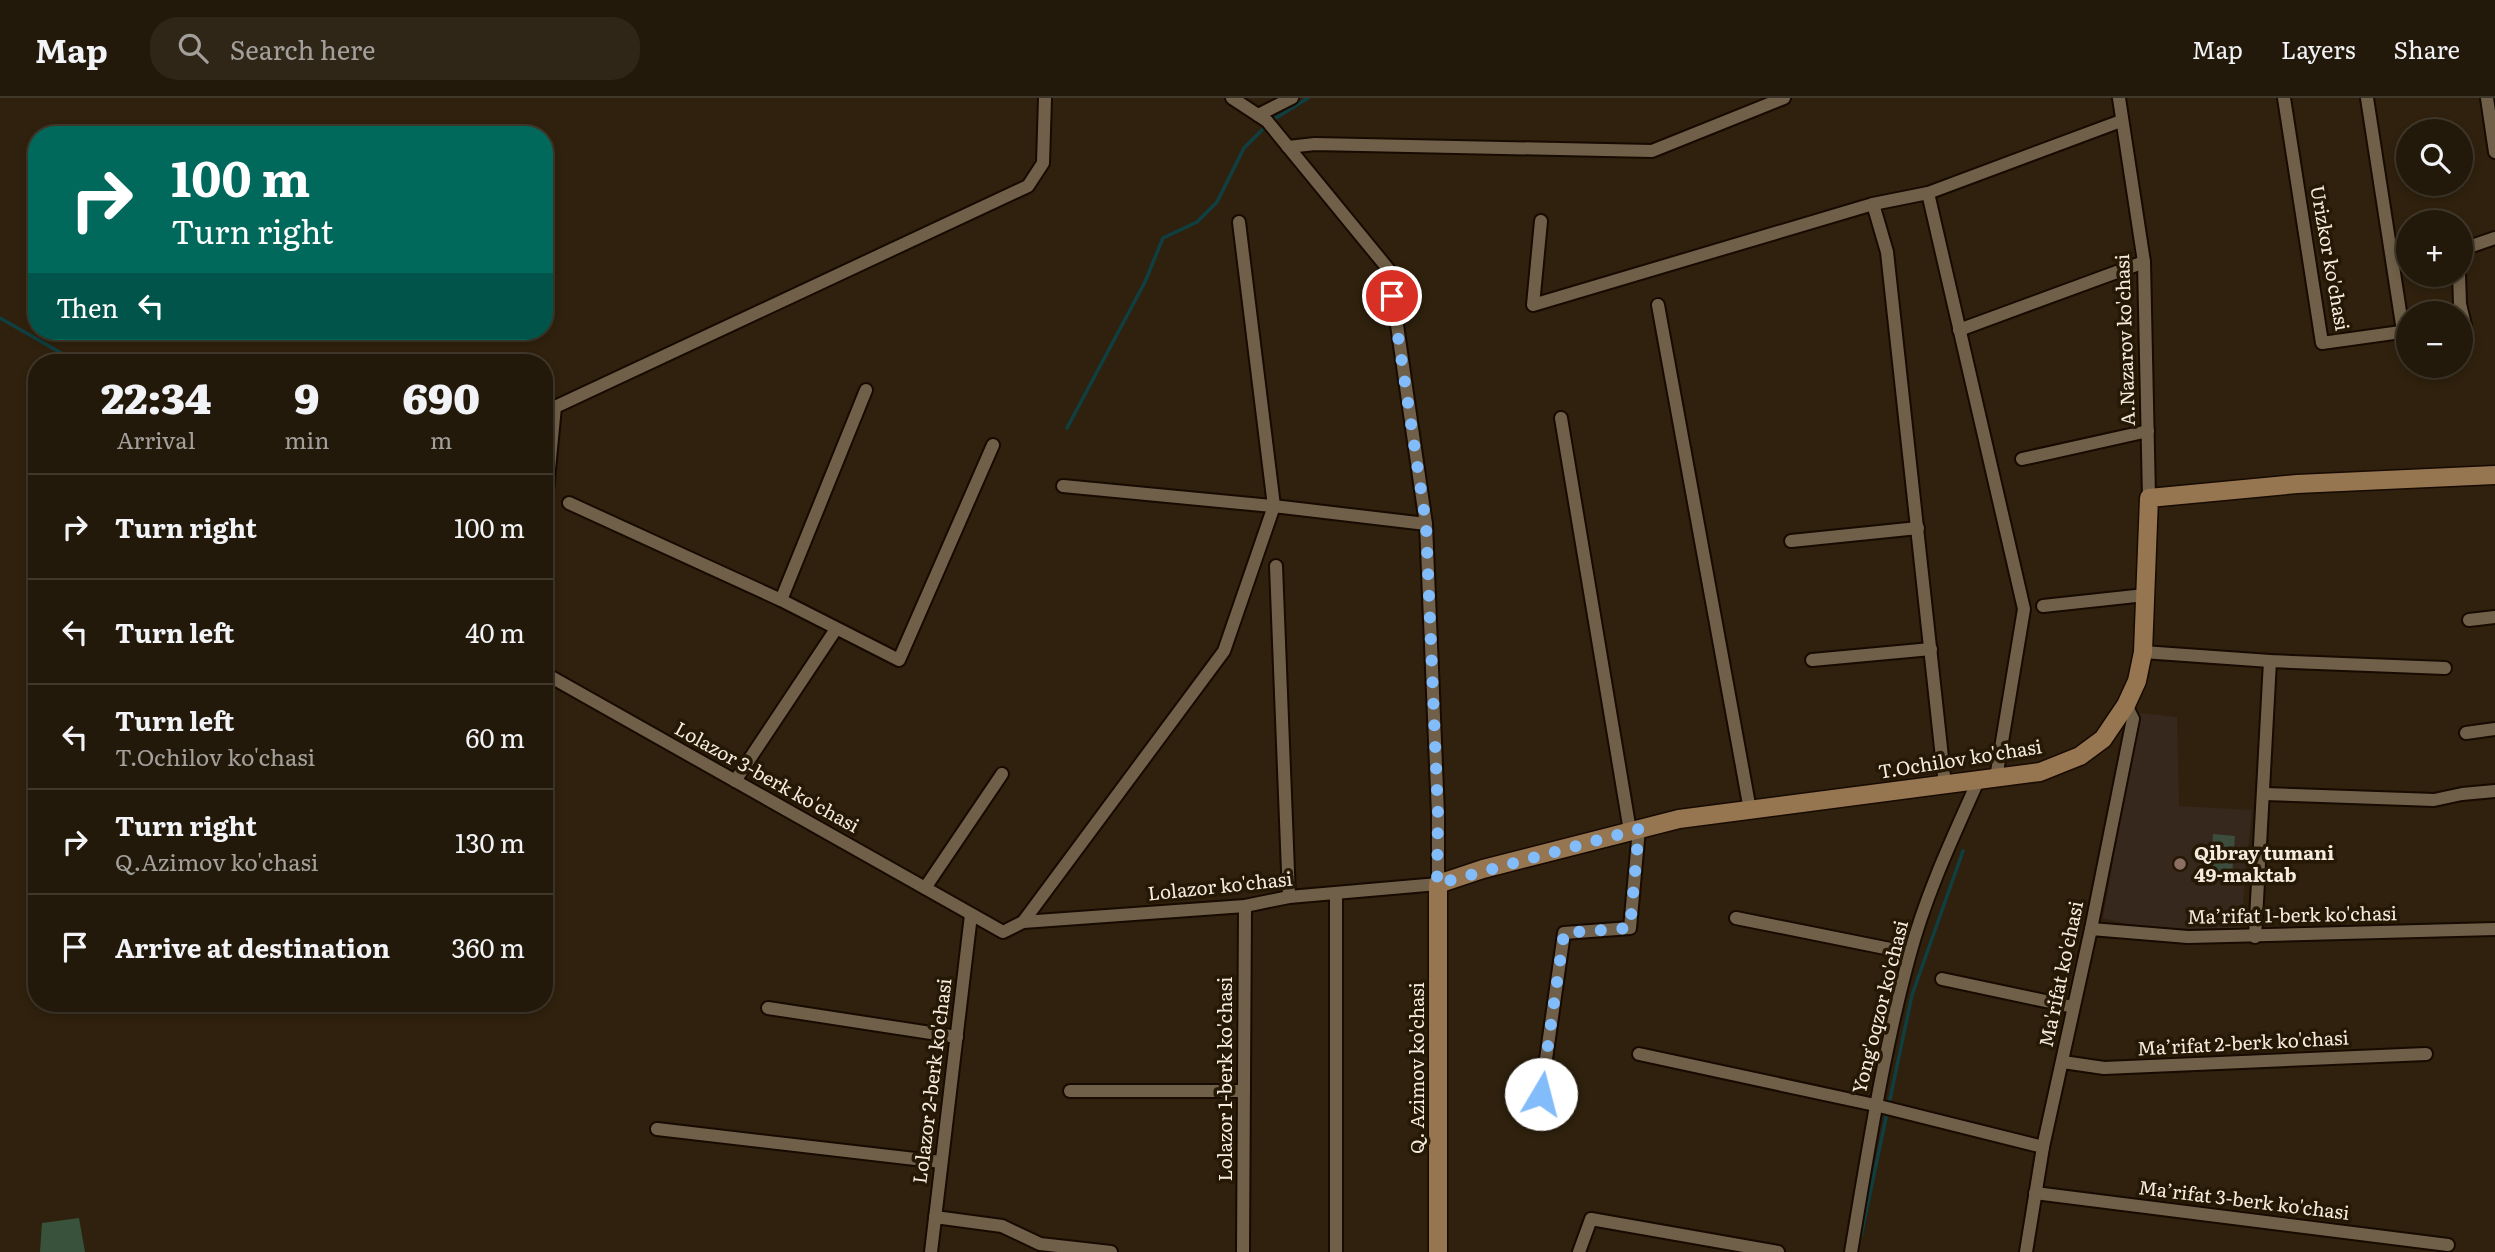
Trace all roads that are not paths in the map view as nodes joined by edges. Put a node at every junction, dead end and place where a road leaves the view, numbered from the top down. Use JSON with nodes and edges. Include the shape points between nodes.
{"nodes":[{"id":1,"x":1045,"y":98,"type":"edge"},
{"id":2,"x":1232,"y":98,"type":"edge"},
{"id":3,"x":1292,"y":98,"type":"edge"},
{"id":4,"x":1784,"y":98,"type":"edge"},
{"id":5,"x":2119,"y":98,"type":"edge"},
{"id":6,"x":2284,"y":98,"type":"edge"},
{"id":7,"x":2367,"y":98,"type":"edge"},
{"id":8,"x":2487,"y":98,"type":"edge"},
{"id":9,"x":1258,"y":114,"type":"junction"},
{"id":10,"x":2121,"y":121,"type":"junction"},
{"id":11,"x":1288,"y":147,"type":"junction"},
{"id":12,"x":2495,"y":152,"type":"edge"},
{"id":13,"x":1928,"y":193,"type":"junction"},
{"id":14,"x":1873,"y":204,"type":"junction"},
{"id":15,"x":1541,"y":221,"type":"dead end"},
{"id":16,"x":1239,"y":222,"type":"dead end"},
{"id":17,"x":2495,"y":239,"type":"edge"},
{"id":18,"x":2473,"y":246,"type":"edge"},
{"id":19,"x":2144,"y":262,"type":"junction"},
{"id":20,"x":2401,"y":301,"type":"edge"},
{"id":21,"x":1658,"y":305,"type":"dead end"},
{"id":22,"x":1959,"y":331,"type":"junction"},
{"id":23,"x":2396,"y":332,"type":"edge"},
{"id":24,"x":866,"y":390,"type":"dead end"},
{"id":25,"x":1561,"y":418,"type":"dead end"},
{"id":26,"x":553,"y":428,"type":"edge"},
{"id":27,"x":2148,"y":431,"type":"junction"},
{"id":28,"x":993,"y":445,"type":"dead end"},
{"id":29,"x":2022,"y":460,"type":"dead end"},
{"id":30,"x":2495,"y":475,"type":"edge"},
{"id":31,"x":1063,"y":486,"type":"dead end"},
{"id":32,"x":2149,"y":498,"type":"junction"},
{"id":33,"x":569,"y":503,"type":"dead end"},
{"id":34,"x":1274,"y":506,"type":"junction"},
{"id":35,"x":1426,"y":524,"type":"junction"},
{"id":36,"x":1918,"y":527,"type":"junction"},
{"id":37,"x":1791,"y":541,"type":"dead end"},
{"id":38,"x":1276,"y":566,"type":"dead end"},
{"id":39,"x":2145,"y":596,"type":"junction"},
{"id":40,"x":781,"y":600,"type":"junction"},
{"id":41,"x":2043,"y":606,"type":"dead end"},
{"id":42,"x":2495,"y":617,"type":"edge"},
{"id":43,"x":2469,"y":620,"type":"dead end"},
{"id":44,"x":836,"y":629,"type":"junction"},
{"id":45,"x":1931,"y":649,"type":"junction"},
{"id":46,"x":2143,"y":652,"type":"junction"},
{"id":47,"x":1812,"y":660,"type":"dead end"},
{"id":48,"x":2270,"y":661,"type":"junction"},
{"id":49,"x":2445,"y":668,"type":"dead end"},
{"id":50,"x":553,"y":678,"type":"edge"},
{"id":51,"x":2126,"y":705,"type":"junction"},
{"id":52,"x":2495,"y":729,"type":"edge"},
{"id":53,"x":2466,"y":733,"type":"dead end"},
{"id":54,"x":1002,"y":774,"type":"dead end"},
{"id":55,"x":1987,"y":779,"type":"junction"},
{"id":56,"x":735,"y":781,"type":"junction"},
{"id":57,"x":1945,"y":785,"type":"junction"},
{"id":58,"x":2495,"y":791,"type":"edge"},
{"id":59,"x":2264,"y":794,"type":"junction"},
{"id":60,"x":1750,"y":810,"type":"junction"},
{"id":61,"x":1635,"y":830,"type":"junction"},
{"id":62,"x":1437,"y":884,"type":"junction"},
{"id":63,"x":925,"y":888,"type":"junction"},
{"id":64,"x":1336,"y":894,"type":"junction"},
{"id":65,"x":1289,"y":897,"type":"junction"},
{"id":66,"x":1244,"y":906,"type":"junction"},
{"id":67,"x":971,"y":915,"type":"junction"},
{"id":68,"x":1736,"y":918,"type":"dead end"},
{"id":69,"x":1023,"y":922,"type":"junction"},
{"id":70,"x":2091,"y":929,"type":"junction"},
{"id":71,"x":2495,"y":929,"type":"edge"},
{"id":72,"x":2255,"y":937,"type":"junction"},
{"id":73,"x":1910,"y":953,"type":"junction"},
{"id":74,"x":1942,"y":979,"type":"dead end"},
{"id":75,"x":2073,"y":1007,"type":"junction"},
{"id":76,"x":768,"y":1008,"type":"dead end"},
{"id":77,"x":957,"y":1037,"type":"junction"},
{"id":78,"x":1639,"y":1054,"type":"dead end"},
{"id":79,"x":2426,"y":1054,"type":"dead end"},
{"id":80,"x":2063,"y":1062,"type":"junction"},
{"id":81,"x":1070,"y":1091,"type":"dead end"},
{"id":82,"x":1244,"y":1091,"type":"junction"},
{"id":83,"x":1541,"y":1094,"type":"dead end"},
{"id":84,"x":1875,"y":1105,"type":"junction"},
{"id":85,"x":657,"y":1129,"type":"dead end"},
{"id":86,"x":2043,"y":1147,"type":"junction"},
{"id":87,"x":941,"y":1161,"type":"junction"},
{"id":88,"x":2035,"y":1193,"type":"junction"},
{"id":89,"x":935,"y":1217,"type":"junction"},
{"id":90,"x":2448,"y":1245,"type":"dead end"},
{"id":91,"x":931,"y":1252,"type":"edge"},
{"id":92,"x":1111,"y":1252,"type":"edge"},
{"id":93,"x":1243,"y":1252,"type":"edge"},
{"id":94,"x":1336,"y":1252,"type":"edge"},
{"id":95,"x":1438,"y":1252,"type":"edge"},
{"id":96,"x":1578,"y":1252,"type":"edge"},
{"id":97,"x":1778,"y":1252,"type":"edge"},
{"id":98,"x":1851,"y":1252,"type":"edge"},
{"id":99,"x":2026,"y":1252,"type":"edge"}],
"edges":[{"from":1,"to":26,"type":"street","via":[[1043,163],[1028,186],[555,407]]},
{"from":2,"to":9,"type":"street"},
{"from":3,"to":9,"type":"street"},
{"from":4,"to":11,"type":"street","via":[[1652,151]]},
{"from":5,"to":10,"type":"street","name":"A.Nazarov ko'chasi"},
{"from":6,"to":23,"type":"street","name":"Urizkor ko'chasi","via":[[2322,343]]},
{"from":7,"to":20,"type":"street"},
{"from":8,"to":12,"type":"street"},
{"from":9,"to":11,"type":"street"},
{"from":10,"to":13,"type":"street"},
{"from":10,"to":19,"type":"street","name":"A.Nazarov ko'chasi"},
{"from":11,"to":35,"type":"street","via":[[1389,270]]},
{"from":13,"to":14,"type":"street"},
{"from":13,"to":22,"type":"street","name":"Yong'oqzor ko'chasi"},
{"from":14,"to":15,"type":"street","via":[[1533,305]]},
{"from":14,"to":36,"type":"street","via":[[1887,252]]},
{"from":16,"to":34,"type":"street"},
{"from":17,"to":18,"type":"street"},
{"from":19,"to":22,"type":"street"},
{"from":19,"to":27,"type":"street","name":"A.Nazarov ko'chasi"},
{"from":21,"to":60,"type":"street"},
{"from":22,"to":55,"type":"street","name":"Yong'oqzor ko'chasi","via":[[2024,609]]},
{"from":24,"to":40,"type":"street"},
{"from":25,"to":61,"type":"street"},
{"from":27,"to":29,"type":"street"},
{"from":27,"to":32,"type":"street","name":"A.Nazarov ko'chasi"},
{"from":28,"to":44,"type":"street","via":[[899,660]]},
{"from":30,"to":32,"type":"main road","via":[[2297,484]]},
{"from":31,"to":34,"type":"street"},
{"from":32,"to":39,"type":"main road","name":"T.Ochilov ko'chasi"},
{"from":33,"to":40,"type":"street"},
{"from":34,"to":35,"type":"street"},
{"from":34,"to":69,"type":"street","via":[[1224,651]]},
{"from":35,"to":62,"type":"street"},
{"from":36,"to":37,"type":"street"},
{"from":36,"to":45,"type":"street"},
{"from":38,"to":65,"type":"street"},
{"from":39,"to":41,"type":"street"},
{"from":39,"to":46,"type":"main road","name":"T.Ochilov ko'chasi"},
{"from":40,"to":44,"type":"street"},
{"from":42,"to":43,"type":"street"},
{"from":44,"to":56,"type":"street"},
{"from":45,"to":47,"type":"street"},
{"from":45,"to":57,"type":"street"},
{"from":46,"to":48,"type":"street"},
{"from":46,"to":51,"type":"main road","name":"T.Ochilov ko'chasi"},
{"from":48,"to":49,"type":"street"},
{"from":48,"to":59,"type":"street"},
{"from":50,"to":56,"type":"street","name":"Lolazor 3-berk ko'chasi"},
{"from":51,"to":55,"type":"main road","name":"T.Ochilov ko'chasi","via":[[2103,739],[2080,756],[2040,772]]},
{"from":51,"to":70,"type":"street","name":"Ma'rifat ko'chasi","via":[[2133,719]]},
{"from":52,"to":53,"type":"street"},
{"from":54,"to":63,"type":"street"},
{"from":55,"to":57,"type":"main road","name":"T.Ochilov ko'chasi"},
{"from":55,"to":73,"type":"street","name":"Yong'oqzor ko'chasi","via":[[1939,867]]},
{"from":56,"to":63,"type":"street","name":"Lolazor 3-berk ko'chasi"},
{"from":57,"to":60,"type":"main road","name":"T.Ochilov ko'chasi"},
{"from":58,"to":59,"type":"street","via":[[2434,800]]},
{"from":59,"to":72,"type":"street"},
{"from":60,"to":61,"type":"main road","name":"T.Ochilov ko'chasi"},
{"from":61,"to":62,"type":"main road","name":"T.Ochilov ko'chasi"},
{"from":61,"to":83,"type":"street","via":[[1630,928],[1564,933]]},
{"from":62,"to":64,"type":"street","name":"Lolazor ko'chasi"},
{"from":62,"to":95,"type":"main road","name":"Q. Azimov ko'chasi"},
{"from":63,"to":67,"type":"street","name":"Lolazor 3-berk ko'chasi"},
{"from":64,"to":65,"type":"street","name":"Lolazor ko'chasi"},
{"from":64,"to":94,"type":"street"},
{"from":65,"to":66,"type":"street","name":"Lolazor ko'chasi"},
{"from":66,"to":69,"type":"street","name":"Lolazor ko'chasi"},
{"from":66,"to":82,"type":"street","name":"Lolazor 1-berk ko'chasi"},
{"from":67,"to":69,"type":"street","name":"Lolazor ko'chasi","via":[[1003,932]]},
{"from":67,"to":77,"type":"street","name":"Lolazor 2-berk ko'chasi"},
{"from":68,"to":73,"type":"street"},
{"from":70,"to":72,"type":"street","name":"Ma’rifat 1-berk ko'chasi"},
{"from":70,"to":75,"type":"street","name":"Ma'rifat ko'chasi"},
{"from":71,"to":72,"type":"street","name":"Ma’rifat 1-berk ko'chasi"},
{"from":73,"to":84,"type":"street","name":"Yong'oqzor ko'chasi"},
{"from":74,"to":75,"type":"street"},
{"from":75,"to":80,"type":"street","name":"Ma'rifat ko'chasi"},
{"from":76,"to":77,"type":"street"},
{"from":77,"to":87,"type":"street","name":"Lolazor 2-berk ko'chasi"},
{"from":78,"to":84,"type":"street"},
{"from":79,"to":80,"type":"street","name":"Ma’rifat 2-berk ko'chasi","via":[[2104,1068]]},
{"from":80,"to":86,"type":"street","name":"Ma'rifat ko'chasi"},
{"from":81,"to":82,"type":"street"},
{"from":82,"to":93,"type":"street","name":"Lolazor 1-berk ko'chasi"},
{"from":84,"to":86,"type":"street"},
{"from":84,"to":98,"type":"street","name":"Yong'oqzor ko'chasi"},
{"from":85,"to":87,"type":"street"},
{"from":86,"to":88,"type":"street","name":"Ma'rifat ko'chasi"},
{"from":87,"to":89,"type":"street","name":"Lolazor 2-berk ko'chasi"},
{"from":88,"to":90,"type":"street","name":"Ma’rifat 3-berk ko'chasi"},
{"from":88,"to":99,"type":"street","name":"Ma'rifat ko'chasi"},
{"from":89,"to":91,"type":"street","name":"Lolazor 2-berk ko'chasi"},
{"from":89,"to":92,"type":"street","via":[[1002,1226],[1040,1244]]},
{"from":96,"to":97,"type":"street","via":[[1591,1219]]}]}
